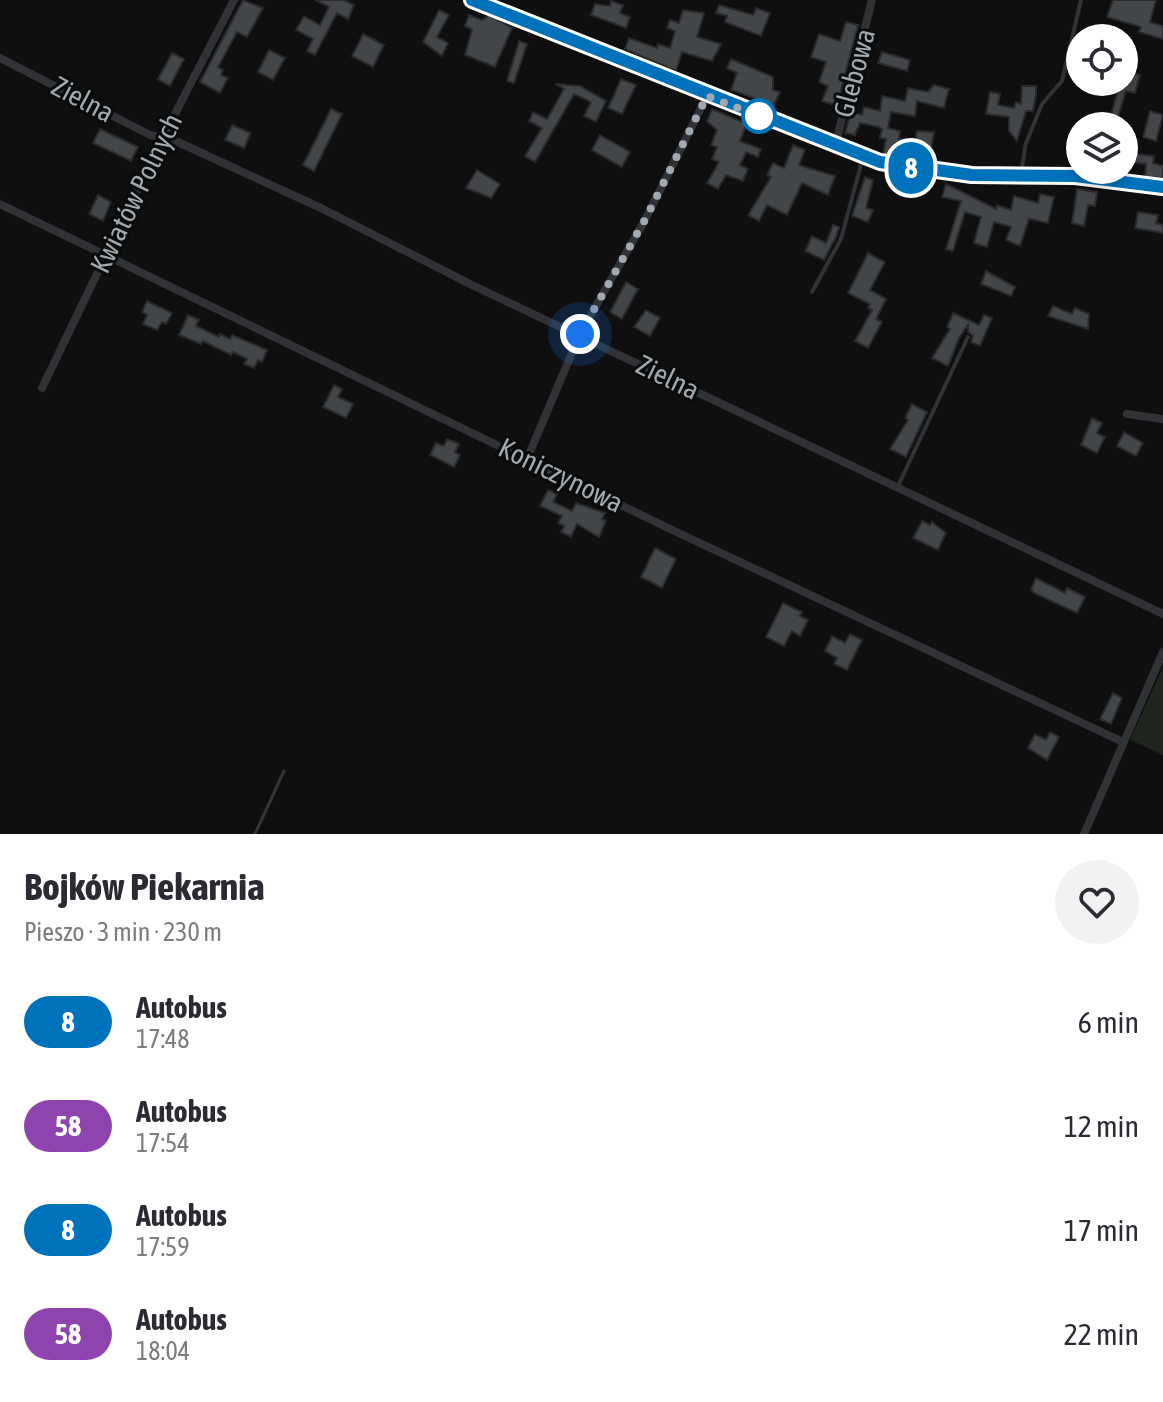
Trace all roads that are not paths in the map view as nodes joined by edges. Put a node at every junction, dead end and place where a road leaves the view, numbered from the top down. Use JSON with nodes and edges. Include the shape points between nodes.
{"nodes":[{"id":1,"x":234,"y":0,"type":"edge"},
{"id":2,"x":472,"y":0,"type":"edge"},
{"id":3,"x":872,"y":0,"type":"edge"},
{"id":4,"x":1081,"y":0,"type":"edge"},
{"id":5,"x":0,"y":58,"type":"edge"},
{"id":6,"x":707,"y":96,"type":"junction"},
{"id":7,"x":163,"y":137,"type":"junction"},
{"id":8,"x":835,"y":146,"type":"junction"},
{"id":9,"x":863,"y":157,"type":"junction"},
{"id":10,"x":1020,"y":176,"type":"junction"},
{"id":11,"x":1163,"y":187,"type":"edge"},
{"id":12,"x":0,"y":204,"type":"edge"},
{"id":13,"x":106,"y":255,"type":"junction"},
{"id":14,"x":812,"y":292,"type":"dead end"},
{"id":15,"x":580,"y":334,"type":"junction"},
{"id":16,"x":968,"y":337,"type":"dead end"},
{"id":17,"x":42,"y":388,"type":"dead end"},
{"id":18,"x":1127,"y":414,"type":"dead end"},
{"id":19,"x":1163,"y":419,"type":"edge"},
{"id":20,"x":527,"y":459,"type":"junction"},
{"id":21,"x":898,"y":486,"type":"junction"},
{"id":22,"x":1163,"y":614,"type":"edge"},
{"id":23,"x":1163,"y":652,"type":"edge"},
{"id":24,"x":1123,"y":742,"type":"junction"},
{"id":25,"x":1084,"y":834,"type":"edge"}],
"edges":[{"from":1,"to":7,"type":"street","name":"Kwiatów Polnych"},
{"from":2,"to":6,"type":"street"},
{"from":3,"to":8,"type":"street","name":"Glebowa"},
{"from":4,"to":10,"type":"lane","via":[[1062,81],[1042,104]]},
{"from":5,"to":7,"type":"street","name":"Zielna"},
{"from":6,"to":8,"type":"street"},
{"from":6,"to":15,"type":"street"},
{"from":7,"to":13,"type":"street","name":"Kwiatów Polnych"},
{"from":7,"to":15,"type":"street","name":"Zielna"},
{"from":8,"to":9,"type":"street"},
{"from":9,"to":10,"type":"street","via":[[924,170]]},
{"from":9,"to":14,"type":"lane","via":[[841,239]]},
{"from":10,"to":11,"type":"street","via":[[1075,176]]},
{"from":12,"to":13,"type":"street","name":"Koniczynowa"},
{"from":13,"to":17,"type":"street","name":"Kwiatów Polnych"},
{"from":13,"to":20,"type":"street","name":"Koniczynowa"},
{"from":15,"to":20,"type":"street"},
{"from":15,"to":21,"type":"street","name":"Zielna"},
{"from":16,"to":21,"type":"lane"},
{"from":18,"to":19,"type":"street"},
{"from":20,"to":24,"type":"street","name":"Koniczynowa"},
{"from":21,"to":22,"type":"street","name":"Zielna"},
{"from":23,"to":24,"type":"street"},
{"from":24,"to":25,"type":"street"}]}
